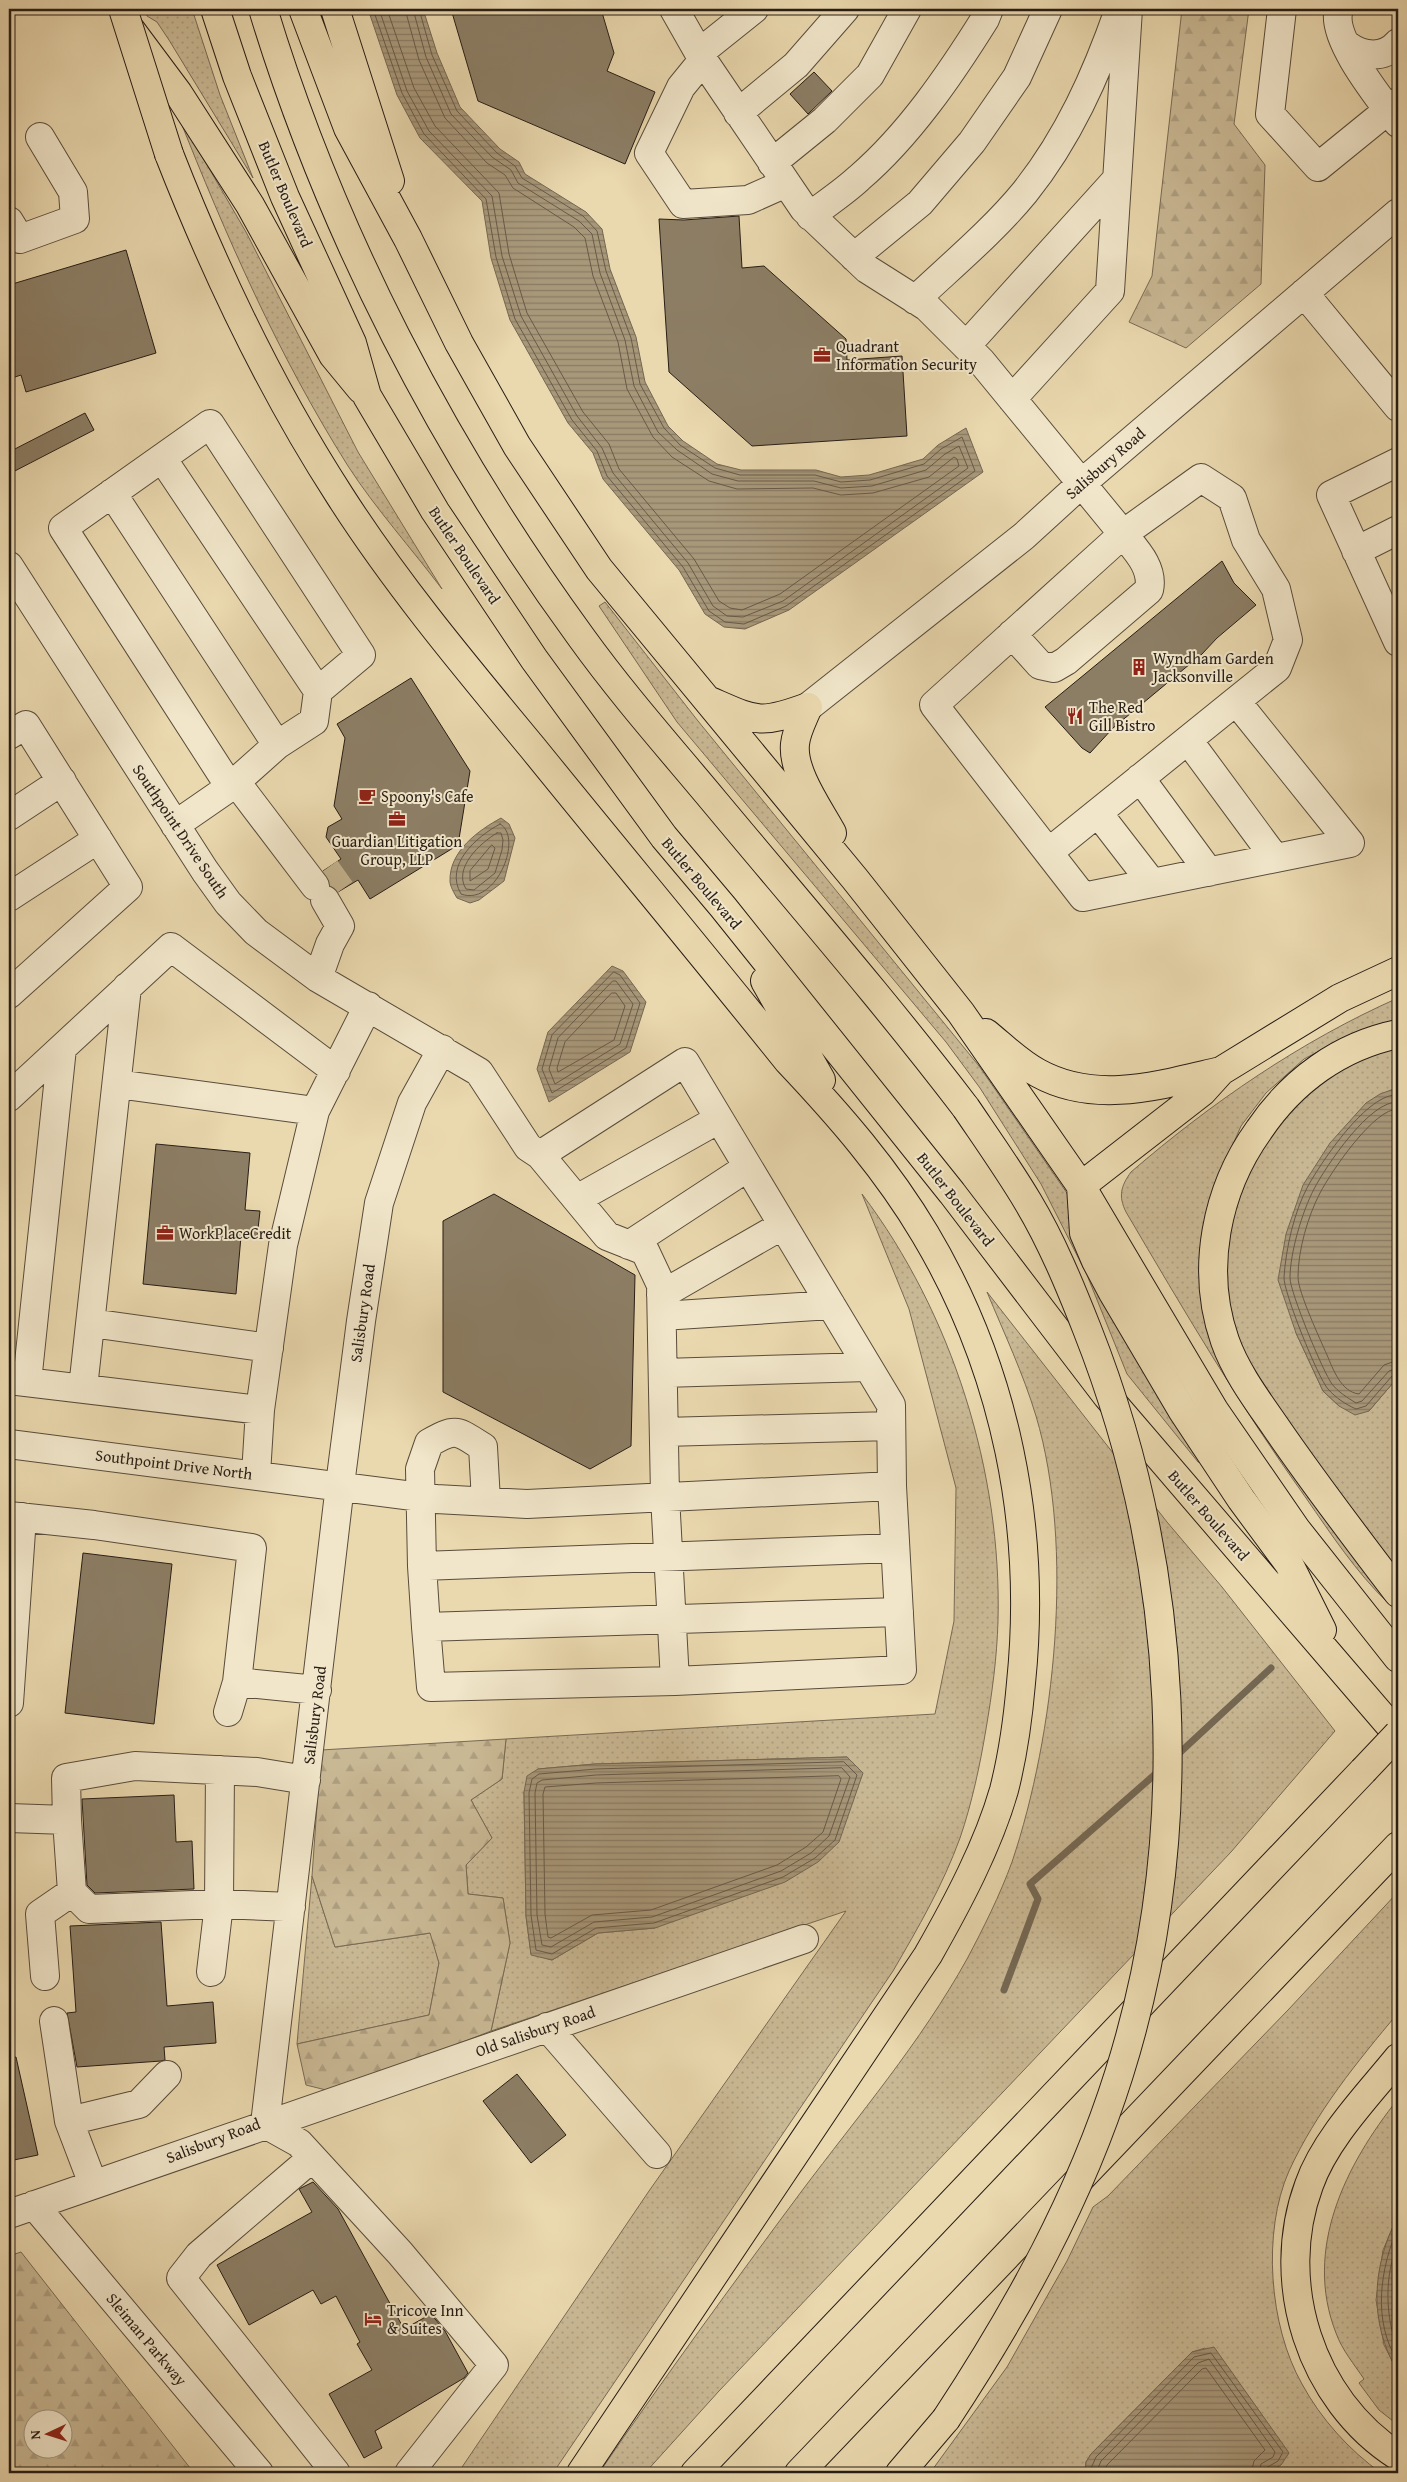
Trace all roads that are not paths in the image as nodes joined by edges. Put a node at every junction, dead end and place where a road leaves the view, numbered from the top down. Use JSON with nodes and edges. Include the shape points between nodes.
{"nodes":[{"id":1,"x":114,"y":9,"type":"edge"},
{"id":2,"x":123,"y":9,"type":"edge"},
{"id":3,"x":216,"y":9,"type":"edge"},
{"id":4,"x":263,"y":9,"type":"edge"},
{"id":5,"x":303,"y":9,"type":"edge"},
{"id":6,"x":335,"y":9,"type":"edge"},
{"id":7,"x":674,"y":9,"type":"edge"},
{"id":8,"x":754,"y":9,"type":"edge"},
{"id":9,"x":844,"y":9,"type":"edge"},
{"id":10,"x":907,"y":9,"type":"edge"},
{"id":11,"x":989,"y":9,"type":"edge"},
{"id":12,"x":1048,"y":9,"type":"edge"},
{"id":13,"x":1120,"y":9,"type":"edge"},
{"id":14,"x":1128,"y":9,"type":"edge"},
{"id":15,"x":1282,"y":9,"type":"edge"},
{"id":16,"x":1339,"y":9,"type":"edge"},
{"id":17,"x":1398,"y":43,"type":"edge"},
{"id":18,"x":1348,"y":45,"type":"junction"},
{"id":19,"x":701,"y":57,"type":"junction"},
{"id":20,"x":1395,"y":111,"type":"edge"},
{"id":21,"x":738,"y":113,"type":"junction"},
{"id":22,"x":40,"y":137,"type":"dead end"},
{"id":23,"x":779,"y":173,"type":"junction"},
{"id":24,"x":1117,"y":178,"type":"junction"},
{"id":25,"x":1398,"y":213,"type":"edge"},
{"id":26,"x":810,"y":216,"type":"junction"},
{"id":27,"x":12,"y":236,"type":"edge"},
{"id":28,"x":408,"y":239,"type":"junction"},
{"id":29,"x":854,"y":257,"type":"junction"},
{"id":30,"x":1304,"y":293,"type":"junction"},
{"id":31,"x":916,"y":300,"type":"junction"},
{"id":32,"x":966,"y":346,"type":"junction"},
{"id":33,"x":367,"y":396,"type":"junction"},
{"id":34,"x":1012,"y":399,"type":"junction"},
{"id":35,"x":1398,"y":407,"type":"edge"},
{"id":36,"x":162,"y":458,"type":"junction"},
{"id":37,"x":1398,"y":462,"type":"edge"},
{"id":38,"x":1082,"y":483,"type":"junction"},
{"id":39,"x":112,"y":494,"type":"junction"},
{"id":40,"x":1398,"y":530,"type":"edge"},
{"id":41,"x":1123,"y":534,"type":"junction"},
{"id":42,"x":1356,"y":551,"type":"junction"},
{"id":43,"x":9,"y":566,"type":"edge"},
{"id":44,"x":1390,"y":604,"type":"edge"},
{"id":45,"x":1012,"y":634,"type":"junction"},
{"id":46,"x":1398,"y":642,"type":"edge"},
{"id":47,"x":318,"y":691,"type":"junction"},
{"id":48,"x":705,"y":699,"type":"junction"},
{"id":49,"x":1236,"y":701,"type":"junction"},
{"id":50,"x":808,"y":707,"type":"junction"},
{"id":51,"x":9,"y":736,"type":"edge"},
{"id":52,"x":1188,"y":740,"type":"junction"},
{"id":53,"x":277,"y":745,"type":"junction"},
{"id":54,"x":1140,"y":778,"type":"junction"},
{"id":55,"x":62,"y":781,"type":"junction"},
{"id":56,"x":233,"y":785,"type":"junction"},
{"id":57,"x":1098,"y":812,"type":"junction"},
{"id":58,"x":9,"y":816,"type":"edge"},
{"id":59,"x":175,"y":825,"type":"junction"},
{"id":60,"x":98,"y":839,"type":"junction"},
{"id":61,"x":1049,"y":852,"type":"junction"},
{"id":62,"x":1275,"y":858,"type":"junction"},
{"id":63,"x":1209,"y":872,"type":"junction"},
{"id":64,"x":855,"y":879,"type":"junction"},
{"id":65,"x":1152,"y":883,"type":"junction"},
{"id":66,"x":9,"y":897,"type":"edge"},
{"id":67,"x":724,"y":908,"type":"junction"},
{"id":68,"x":1398,"y":971,"type":"edge"},
{"id":69,"x":318,"y":978,"type":"junction"},
{"id":70,"x":127,"y":987,"type":"junction"},
{"id":71,"x":9,"y":994,"type":"edge"},
{"id":72,"x":368,"y":1006,"type":"junction"},
{"id":73,"x":961,"y":1013,"type":"junction"},
{"id":74,"x":1398,"y":1034,"type":"edge"},
{"id":75,"x":62,"y":1048,"type":"junction"},
{"id":76,"x":442,"y":1049,"type":"junction"},
{"id":77,"x":336,"y":1071,"type":"junction"},
{"id":78,"x":1221,"y":1071,"type":"junction"},
{"id":79,"x":117,"y":1084,"type":"junction"},
{"id":80,"x":9,"y":1097,"type":"edge"},
{"id":81,"x":315,"y":1111,"type":"junction"},
{"id":82,"x":719,"y":1119,"type":"junction"},
{"id":83,"x":845,"y":1122,"type":"junction"},
{"id":84,"x":540,"y":1155,"type":"junction"},
{"id":85,"x":748,"y":1167,"type":"junction"},
{"id":86,"x":1081,"y":1186,"type":"junction"},
{"id":87,"x":577,"y":1199,"type":"junction"},
{"id":88,"x":783,"y":1225,"type":"junction"},
{"id":89,"x":629,"y":1245,"type":"junction"},
{"id":90,"x":662,"y":1305,"type":"junction"},
{"id":91,"x":831,"y":1306,"type":"junction"},
{"id":92,"x":91,"y":1322,"type":"junction"},
{"id":93,"x":268,"y":1348,"type":"junction"},
{"id":94,"x":868,"y":1367,"type":"junction"},
{"id":95,"x":663,"y":1373,"type":"junction"},
{"id":96,"x":18,"y":1381,"type":"edge"},
{"id":97,"x":84,"y":1388,"type":"junction"},
{"id":98,"x":260,"y":1410,"type":"junction"},
{"id":99,"x":891,"y":1426,"type":"junction"},
{"id":100,"x":664,"y":1432,"type":"junction"},
{"id":101,"x":9,"y":1444,"type":"edge"},
{"id":102,"x":256,"y":1474,"type":"junction"},
{"id":103,"x":340,"y":1485,"type":"junction"},
{"id":104,"x":892,"y":1486,"type":"junction"},
{"id":105,"x":422,"y":1496,"type":"junction"},
{"id":106,"x":665,"y":1496,"type":"junction"},
{"id":107,"x":486,"y":1501,"type":"junction"},
{"id":108,"x":15,"y":1516,"type":"edge"},
{"id":109,"x":895,"y":1548,"type":"junction"},
{"id":110,"x":668,"y":1556,"type":"junction"},
{"id":111,"x":422,"y":1566,"type":"junction"},
{"id":112,"x":1398,"y":1593,"type":"edge"},
{"id":113,"x":899,"y":1612,"type":"junction"},
{"id":114,"x":672,"y":1620,"type":"junction"},
{"id":115,"x":426,"y":1627,"type":"junction"},
{"id":116,"x":1398,"y":1658,"type":"edge"},
{"id":117,"x":1339,"y":1665,"type":"junction"},
{"id":118,"x":675,"y":1681,"type":"junction"},
{"id":119,"x":237,"y":1682,"type":"junction"},
{"id":120,"x":317,"y":1690,"type":"junction"},
{"id":121,"x":9,"y":1702,"type":"edge"},
{"id":122,"x":228,"y":1712,"type":"dead end"},
{"id":123,"x":1398,"y":1734,"type":"edge"},
{"id":124,"x":220,"y":1770,"type":"junction"},
{"id":125,"x":306,"y":1780,"type":"junction"},
{"id":126,"x":9,"y":1818,"type":"edge"},
{"id":127,"x":67,"y":1820,"type":"junction"},
{"id":128,"x":1398,"y":1846,"type":"edge"},
{"id":129,"x":72,"y":1892,"type":"junction"},
{"id":130,"x":219,"y":1904,"type":"junction"},
{"id":131,"x":291,"y":1907,"type":"junction"},
{"id":132,"x":804,"y":1939,"type":"dead end"},
{"id":133,"x":211,"y":1972,"type":"dead end"},
{"id":134,"x":45,"y":1976,"type":"dead end"},
{"id":135,"x":54,"y":2021,"type":"dead end"},
{"id":136,"x":547,"y":2027,"type":"junction"},
{"id":137,"x":1398,"y":2058,"type":"edge"},
{"id":138,"x":167,"y":2075,"type":"dead end"},
{"id":139,"x":69,"y":2121,"type":"junction"},
{"id":140,"x":266,"y":2124,"type":"junction"},
{"id":141,"x":656,"y":2154,"type":"dead end"},
{"id":142,"x":312,"y":2158,"type":"junction"},
{"id":143,"x":93,"y":2184,"type":"junction"},
{"id":144,"x":21,"y":2210,"type":"edge"},
{"id":145,"x":1398,"y":2456,"type":"edge"},
{"id":146,"x":259,"y":2473,"type":"edge"},
{"id":147,"x":336,"y":2473,"type":"edge"},
{"id":148,"x":410,"y":2473,"type":"edge"},
{"id":149,"x":581,"y":2473,"type":"edge"},
{"id":150,"x":695,"y":2473,"type":"edge"},
{"id":151,"x":799,"y":2473,"type":"edge"},
{"id":152,"x":900,"y":2473,"type":"edge"}],
"edges":[{"from":1,"to":33,"type":"main road","via":[[178,93],[250,205],[333,355]]},
{"from":2,"to":83,"type":"main road","bridge":true,"via":[[169,154],[218,275],[279,396],[340,496],[394,576],[452,652],[788,1061]]},
{"from":3,"to":33,"type":"main road","name":"Butler Boulevard","via":[[285,197],[352,344]]},
{"from":4,"to":152,"type":"main road","bridge":true,"via":[[308,138],[355,250],[450,436],[581,638],[966,1108],[1029,1203],[1066,1276],[1124,1434],[1156,1586],[1166,1695],[1166,1807],[1159,1894],[1144,1981],[1120,2073],[1075,2191],[1016,2307],[946,2419]]},
{"from":5,"to":28,"type":"main road","via":[[348,128]]},
{"from":6,"to":28,"type":"main road"},
{"from":7,"to":19,"type":"street"},
{"from":8,"to":19,"type":"street"},
{"from":9,"to":21,"type":"street","via":[[796,65]]},
{"from":10,"to":23,"type":"street","via":[[870,75]]},
{"from":11,"to":26,"type":"street","via":[[948,77],[908,127],[860,178]]},
{"from":12,"to":29,"type":"street","via":[[1016,77],[972,142],[920,203]]},
{"from":13,"to":31,"type":"street","via":[[1099,66],[1066,134],[1024,193]]},
{"from":14,"to":24,"type":"street"},
{"from":15,"to":20,"type":"street","via":[[1270,114],[1318,167]]},
{"from":16,"to":18,"type":"street","via":[[1337,24]]},
{"from":17,"to":18,"type":"street","via":[[1388,51],[1371,55],[1355,51]]},
{"from":18,"to":20,"type":"street","via":[[1361,74]]},
{"from":19,"to":21,"type":"street"},
{"from":19,"to":23,"type":"street","via":[[681,87],[649,153],[684,204],[748,200]]},
{"from":21,"to":23,"type":"street"},
{"from":22,"to":27,"type":"street","via":[[73,192],[75,219]]},
{"from":23,"to":26,"type":"street"},
{"from":24,"to":32,"type":"street"},
{"from":24,"to":34,"type":"street","via":[[1110,292]]},
{"from":25,"to":30,"type":"street","name":"Salisbury Road"},
{"from":26,"to":29,"type":"street"},
{"from":28,"to":48,"type":"main road","via":[[459,343],[517,446],[599,569]]},
{"from":29,"to":31,"type":"street"},
{"from":30,"to":35,"type":"street"},
{"from":30,"to":38,"type":"street","name":"Salisbury Road"},
{"from":31,"to":32,"type":"street"},
{"from":32,"to":34,"type":"street"},
{"from":33,"to":67,"type":"main road","name":"Butler Boulevard","via":[[434,511],[534,658],[664,837]]},
{"from":34,"to":38,"type":"street"},
{"from":36,"to":39,"type":"street"},
{"from":36,"to":47,"type":"street"},
{"from":36,"to":47,"type":"street","via":[[210,424],[361,655]]},
{"from":37,"to":42,"type":"street","via":[[1330,495]]},
{"from":38,"to":41,"type":"street"},
{"from":38,"to":50,"type":"street","name":"Salisbury Road","via":[[1024,536]]},
{"from":39,"to":53,"type":"street"},
{"from":39,"to":56,"type":"street","via":[[63,528]]},
{"from":40,"to":42,"type":"street"},
{"from":41,"to":45,"type":"street"},
{"from":41,"to":45,"type":"street","via":[[1150,576],[1149,590],[1145,594],[1054,668],[1040,665]]},
{"from":41,"to":49,"type":"street","via":[[1201,478],[1232,498],[1246,540],[1276,589],[1288,640],[1277,668]]},
{"from":42,"to":44,"type":"street"},
{"from":43,"to":59,"type":"street","name":"Southpoint Drive South"},
{"from":44,"to":46,"type":"street"},
{"from":45,"to":61,"type":"street","via":[[934,705]]},
{"from":47,"to":53,"type":"street","via":[[314,721]]},
{"from":48,"to":50,"type":"main road","via":[[761,720]]},
{"from":48,"to":64,"type":"main road"},
{"from":49,"to":52,"type":"street"},
{"from":49,"to":62,"type":"street","via":[[1350,843]]},
{"from":50,"to":64,"type":"main road","via":[[795,743],[795,758],[800,774]]},
{"from":51,"to":55,"type":"street","via":[[26,725]]},
{"from":52,"to":54,"type":"street"},
{"from":52,"to":62,"type":"street"},
{"from":53,"to":56,"type":"street"},
{"from":54,"to":57,"type":"street"},
{"from":54,"to":63,"type":"street"},
{"from":55,"to":58,"type":"street"},
{"from":55,"to":60,"type":"street"},
{"from":56,"to":59,"type":"street"},
{"from":56,"to":69,"type":"street","via":[[323,890],[340,926]]},
{"from":57,"to":61,"type":"street"},
{"from":57,"to":65,"type":"street"},
{"from":59,"to":69,"type":"street","name":"Southpoint Drive South","via":[[228,903],[256,932]]},
{"from":60,"to":66,"type":"street"},
{"from":60,"to":71,"type":"street","via":[[128,887]]},
{"from":61,"to":65,"type":"street","via":[[1083,897]]},
{"from":62,"to":63,"type":"street"},
{"from":63,"to":65,"type":"street"},
{"from":64,"to":73,"type":"main road"},
{"from":67,"to":83,"type":"main road"},
{"from":67,"to":117,"type":"main road","name":"Butler Boulevard","via":[[952,1194],[1107,1396]]},
{"from":68,"to":78,"type":"main road","via":[[1340,998]]},
{"from":69,"to":72,"type":"street","name":"Southpoint Drive South"},
{"from":70,"to":75,"type":"street"},
{"from":70,"to":77,"type":"street","via":[[171,947]]},
{"from":70,"to":79,"type":"street"},
{"from":72,"to":76,"type":"street","name":"Southpoint Drive South"},
{"from":72,"to":77,"type":"street"},
{"from":73,"to":78,"type":"main road","via":[[1037,1073],[1081,1089],[1145,1088]]},
{"from":73,"to":86,"type":"main road"},
{"from":74,"to":112,"type":"main road","via":[[1362,1045],[1310,1073],[1267,1117],[1233,1172],[1215,1236],[1213,1266],[1214,1295],[1225,1342],[1249,1387]]},
{"from":75,"to":80,"type":"street"},
{"from":75,"to":96,"type":"street"},
{"from":76,"to":84,"type":"street","name":"Southpoint Drive South","via":[[478,1072],[528,1147]]},
{"from":76,"to":103,"type":"street","name":"Salisbury Road","via":[[412,1103],[379,1203],[360,1321]]},
{"from":77,"to":81,"type":"street"},
{"from":78,"to":86,"type":"main road","via":[[1202,1092]]},
{"from":79,"to":81,"type":"street"},
{"from":79,"to":92,"type":"street"},
{"from":81,"to":93,"type":"street","via":[[283,1245]]},
{"from":82,"to":84,"type":"street","via":[[685,1062]]},
{"from":82,"to":85,"type":"street"},
{"from":82,"to":87,"type":"street"},
{"from":83,"to":149,"type":"main road","via":[[926,1236],[968,1316],[993,1386],[1012,1458],[1023,1538],[1026,1593],[1018,1717],[1004,1790],[964,1889],[928,1955]]},
{"from":84,"to":87,"type":"street","name":"Southpoint Drive South"},
{"from":85,"to":88,"type":"street"},
{"from":85,"to":89,"type":"street"},
{"from":86,"to":116,"type":"main road","via":[[1214,1410],[1296,1529]]},
{"from":86,"to":117,"type":"main road","via":[[1084,1233],[1100,1269],[1182,1410],[1288,1564]]},
{"from":87,"to":89,"type":"street","name":"Southpoint Drive South","via":[[607,1236]]},
{"from":88,"to":90,"type":"street"},
{"from":88,"to":91,"type":"street"},
{"from":89,"to":90,"type":"street","name":"Southpoint Drive South","via":[[645,1251],[661,1284]]},
{"from":90,"to":91,"type":"street"},
{"from":90,"to":95,"type":"street","name":"Southpoint Drive South"},
{"from":91,"to":94,"type":"street"},
{"from":92,"to":93,"type":"street"},
{"from":92,"to":97,"type":"street"},
{"from":93,"to":98,"type":"street"},
{"from":94,"to":95,"type":"street"},
{"from":94,"to":99,"type":"street","via":[[891,1405]]},
{"from":95,"to":100,"type":"street","name":"Southpoint Drive South"},
{"from":96,"to":97,"type":"street"},
{"from":97,"to":98,"type":"street"},
{"from":98,"to":102,"type":"street"},
{"from":99,"to":100,"type":"street"},
{"from":99,"to":104,"type":"street"},
{"from":100,"to":106,"type":"street","name":"Southpoint Drive South"},
{"from":101,"to":102,"type":"street","name":"Southpoint Drive North"},
{"from":102,"to":103,"type":"street","name":"Southpoint Drive North"},
{"from":103,"to":105,"type":"street","name":"Southpoint Drive North"},
{"from":103,"to":120,"type":"street","name":"Salisbury Road"},
{"from":104,"to":106,"type":"street","name":"Southpoint Drive North"},
{"from":104,"to":109,"type":"street"},
{"from":105,"to":107,"type":"street","name":"Southpoint Drive North"},
{"from":105,"to":107,"type":"street","via":[[420,1469],[429,1443],[446,1433],[459,1432],[483,1447]]},
{"from":105,"to":111,"type":"street"},
{"from":106,"to":107,"type":"street","name":"Southpoint Drive North","via":[[527,1504]]},
{"from":106,"to":110,"type":"street","name":"Southpoint Drive South"},
{"from":108,"to":119,"type":"street","via":[[252,1548]]},
{"from":108,"to":121,"type":"street"},
{"from":109,"to":110,"type":"street"},
{"from":109,"to":113,"type":"street"},
{"from":110,"to":111,"type":"street"},
{"from":110,"to":114,"type":"street","name":"Southpoint Drive South"},
{"from":111,"to":115,"type":"street"},
{"from":113,"to":114,"type":"street"},
{"from":113,"to":118,"type":"street","via":[[902,1670]]},
{"from":114,"to":115,"type":"street"},
{"from":114,"to":118,"type":"street","name":"Southpoint Drive South"},
{"from":115,"to":118,"type":"street","via":[[431,1687]]},
{"from":117,"to":123,"type":"main road"},
{"from":119,"to":120,"type":"street"},
{"from":119,"to":122,"type":"street"},
{"from":120,"to":125,"type":"street","name":"Salisbury Road"},
{"from":123,"to":150,"type":"main road","bridge":true},
{"from":124,"to":125,"type":"street"},
{"from":124,"to":127,"type":"street","via":[[135,1766],[66,1778]]},
{"from":124,"to":130,"type":"street"},
{"from":125,"to":131,"type":"street","name":"Salisbury Road"},
{"from":126,"to":127,"type":"street"},
{"from":127,"to":129,"type":"street"},
{"from":128,"to":151,"type":"main road"},
{"from":129,"to":130,"type":"street","via":[[89,1909]]},
{"from":129,"to":134,"type":"street","via":[[40,1914]]},
{"from":130,"to":131,"type":"street"},
{"from":130,"to":133,"type":"street"},
{"from":131,"to":140,"type":"street","name":"Salisbury Road"},
{"from":132,"to":136,"type":"street","name":"Old Salisbury Road"},
{"from":135,"to":139,"type":"street"},
{"from":136,"to":140,"type":"street","name":"Old Salisbury Road"},
{"from":136,"to":141,"type":"street"},
{"from":137,"to":145,"type":"main road","via":[[1334,2139],[1309,2184],[1296,2233],[1294,2274],[1302,2324],[1320,2370],[1347,2410],[1379,2444]]},
{"from":138,"to":139,"type":"street","via":[[139,2104]]},
{"from":139,"to":143,"type":"street"},
{"from":140,"to":142,"type":"street","via":[[299,2143]]},
{"from":140,"to":143,"type":"street","name":"Salisbury Road"},
{"from":142,"to":147,"type":"street","via":[[199,2255],[181,2278]]},
{"from":142,"to":148,"type":"street","via":[[400,2253],[494,2365]]},
{"from":143,"to":144,"type":"street","name":"Salisbury Road"},
{"from":144,"to":146,"type":"street","name":"Sleiman Parkway"}]}
